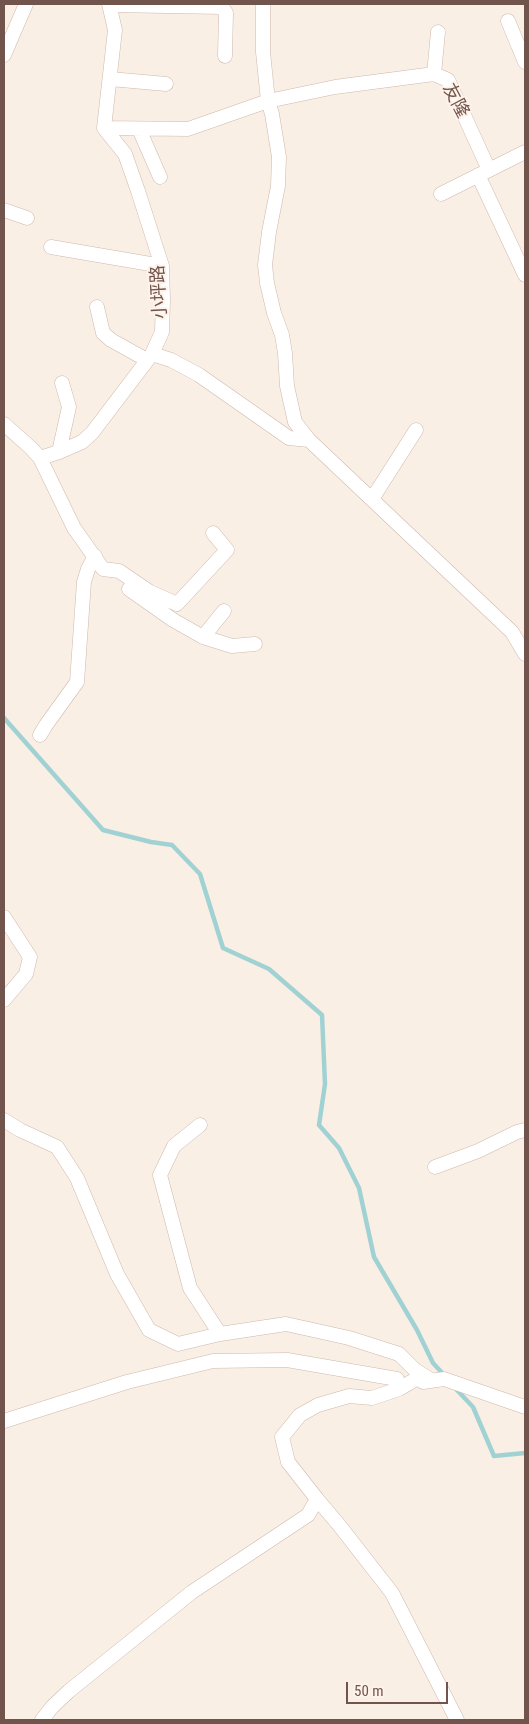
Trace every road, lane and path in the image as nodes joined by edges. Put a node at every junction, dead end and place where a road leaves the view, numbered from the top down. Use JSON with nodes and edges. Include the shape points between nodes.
{"nodes":[{"id":1,"x":26,"y":4,"type":"edge"},
{"id":2,"x":110,"y":4,"type":"edge"},
{"id":3,"x":263,"y":4,"type":"edge"},
{"id":4,"x":508,"y":21,"type":"dead end"},
{"id":5,"x":438,"y":32,"type":"dead end"},
{"id":6,"x":4,"y":55,"type":"edge"},
{"id":7,"x":225,"y":56,"type":"dead end"},
{"id":8,"x":525,"y":62,"type":"edge"},
{"id":9,"x":434,"y":74,"type":"junction"},
{"id":10,"x":110,"y":79,"type":"junction"},
{"id":11,"x":166,"y":84,"type":"dead end"},
{"id":12,"x":268,"y":101,"type":"junction"},
{"id":13,"x":104,"y":128,"type":"junction"},
{"id":14,"x":139,"y":128,"type":"junction"},
{"id":15,"x":525,"y":152,"type":"edge"},
{"id":16,"x":483,"y":173,"type":"junction"},
{"id":17,"x":160,"y":177,"type":"dead end"},
{"id":18,"x":441,"y":194,"type":"dead end"},
{"id":19,"x":4,"y":210,"type":"edge"},
{"id":20,"x":27,"y":218,"type":"dead end"},
{"id":21,"x":51,"y":247,"type":"dead end"},
{"id":22,"x":162,"y":266,"type":"junction"},
{"id":23,"x":525,"y":275,"type":"edge"},
{"id":24,"x":97,"y":307,"type":"dead end"},
{"id":25,"x":149,"y":357,"type":"junction"},
{"id":26,"x":62,"y":383,"type":"dead end"},
{"id":27,"x":4,"y":424,"type":"edge"},
{"id":28,"x":416,"y":430,"type":"dead end"},
{"id":29,"x":309,"y":440,"type":"junction"},
{"id":30,"x":59,"y":452,"type":"junction"},
{"id":31,"x":40,"y":458,"type":"junction"},
{"id":32,"x":372,"y":498,"type":"junction"},
{"id":33,"x":213,"y":533,"type":"dead end"},
{"id":34,"x":99,"y":562,"type":"junction"},
{"id":35,"x":224,"y":611,"type":"dead end"},
{"id":36,"x":203,"y":637,"type":"junction"},
{"id":37,"x":255,"y":644,"type":"dead end"},
{"id":38,"x":525,"y":654,"type":"edge"},
{"id":39,"x":40,"y":736,"type":"dead end"},
{"id":40,"x":4,"y":917,"type":"edge"},
{"id":41,"x":4,"y":1000,"type":"edge"},
{"id":42,"x":4,"y":1120,"type":"edge"},
{"id":43,"x":200,"y":1125,"type":"dead end"},
{"id":44,"x":525,"y":1130,"type":"edge"},
{"id":45,"x":435,"y":1167,"type":"dead end"},
{"id":46,"x":220,"y":1334,"type":"junction"},
{"id":47,"x":397,"y":1379,"type":"dead end"},
{"id":48,"x":432,"y":1381,"type":"junction"},
{"id":49,"x":525,"y":1406,"type":"edge"},
{"id":50,"x":4,"y":1421,"type":"edge"},
{"id":51,"x":317,"y":1499,"type":"junction"},
{"id":52,"x":42,"y":1720,"type":"edge"},
{"id":53,"x":457,"y":1720,"type":"edge"}],
"edges":[{"from":1,"to":6,"type":"street"},
{"from":2,"to":7,"type":"street","via":[[222,7],[226,13]]},
{"from":2,"to":10,"type":"street","via":[[115,30]]},
{"from":3,"to":12,"type":"street"},
{"from":4,"to":8,"type":"street"},
{"from":5,"to":9,"type":"street","name":"友隆"},
{"from":9,"to":12,"type":"street","via":[[335,87]]},
{"from":9,"to":16,"type":"street","name":"友隆","via":[[448,80]]},
{"from":10,"to":11,"type":"street"},
{"from":10,"to":13,"type":"street"},
{"from":12,"to":14,"type":"street","via":[[188,129]]},
{"from":12,"to":29,"type":"street","via":[[279,157],[278,186],[265,264],[267,283],[282,335],[287,386],[295,422]]},
{"from":13,"to":14,"type":"street"},
{"from":13,"to":22,"type":"street","name":"小坪路","via":[[125,154]]},
{"from":14,"to":17,"type":"street"},
{"from":15,"to":16,"type":"street"},
{"from":16,"to":18,"type":"street"},
{"from":16,"to":23,"type":"street","name":"友隆"},
{"from":19,"to":20,"type":"street"},
{"from":21,"to":22,"type":"street"},
{"from":22,"to":25,"type":"street","name":"小坪路","via":[[162,332]]},
{"from":24,"to":25,"type":"street","via":[[103,333],[111,340]]},
{"from":25,"to":29,"type":"street","via":[[171,360],[199,375],[289,438]]},
{"from":25,"to":30,"type":"street","name":"小坪路","via":[[92,433],[82,442]]},
{"from":26,"to":30,"type":"street","via":[[69,407]]},
{"from":27,"to":31,"type":"street"},
{"from":28,"to":32,"type":"street"},
{"from":29,"to":32,"type":"street"},
{"from":30,"to":31,"type":"street","name":"小坪路"},
{"from":31,"to":34,"type":"street","via":[[74,528]]},
{"from":32,"to":38,"type":"street","via":[[512,632]]},
{"from":33,"to":34,"type":"street","via":[[227,550],[176,604]]},
{"from":34,"to":36,"type":"street","via":[[125,586]]},
{"from":34,"to":39,"type":"street","via":[[88,569],[84,582],[77,682]]},
{"from":35,"to":36,"type":"street"},
{"from":36,"to":37,"type":"street","via":[[232,646]]},
{"from":40,"to":41,"type":"street","via":[[30,957],[26,974]]},
{"from":42,"to":46,"type":"street","via":[[57,1147],[77,1178],[117,1274],[149,1330],[178,1344]]},
{"from":43,"to":46,"type":"street","via":[[174,1146],[160,1175],[190,1288]]},
{"from":44,"to":45,"type":"street"},
{"from":46,"to":48,"type":"street","via":[[286,1324],[399,1354]]},
{"from":47,"to":50,"type":"street","via":[[287,1360],[213,1361],[127,1382]]},
{"from":48,"to":49,"type":"street","via":[[462,1385]]},
{"from":48,"to":51,"type":"street","via":[[416,1379],[372,1398],[349,1396],[318,1404],[300,1415],[282,1437],[288,1462]]},
{"from":51,"to":52,"type":"street","via":[[308,1515],[192,1592],[69,1691]]},
{"from":51,"to":53,"type":"street","via":[[392,1593]]}]}
